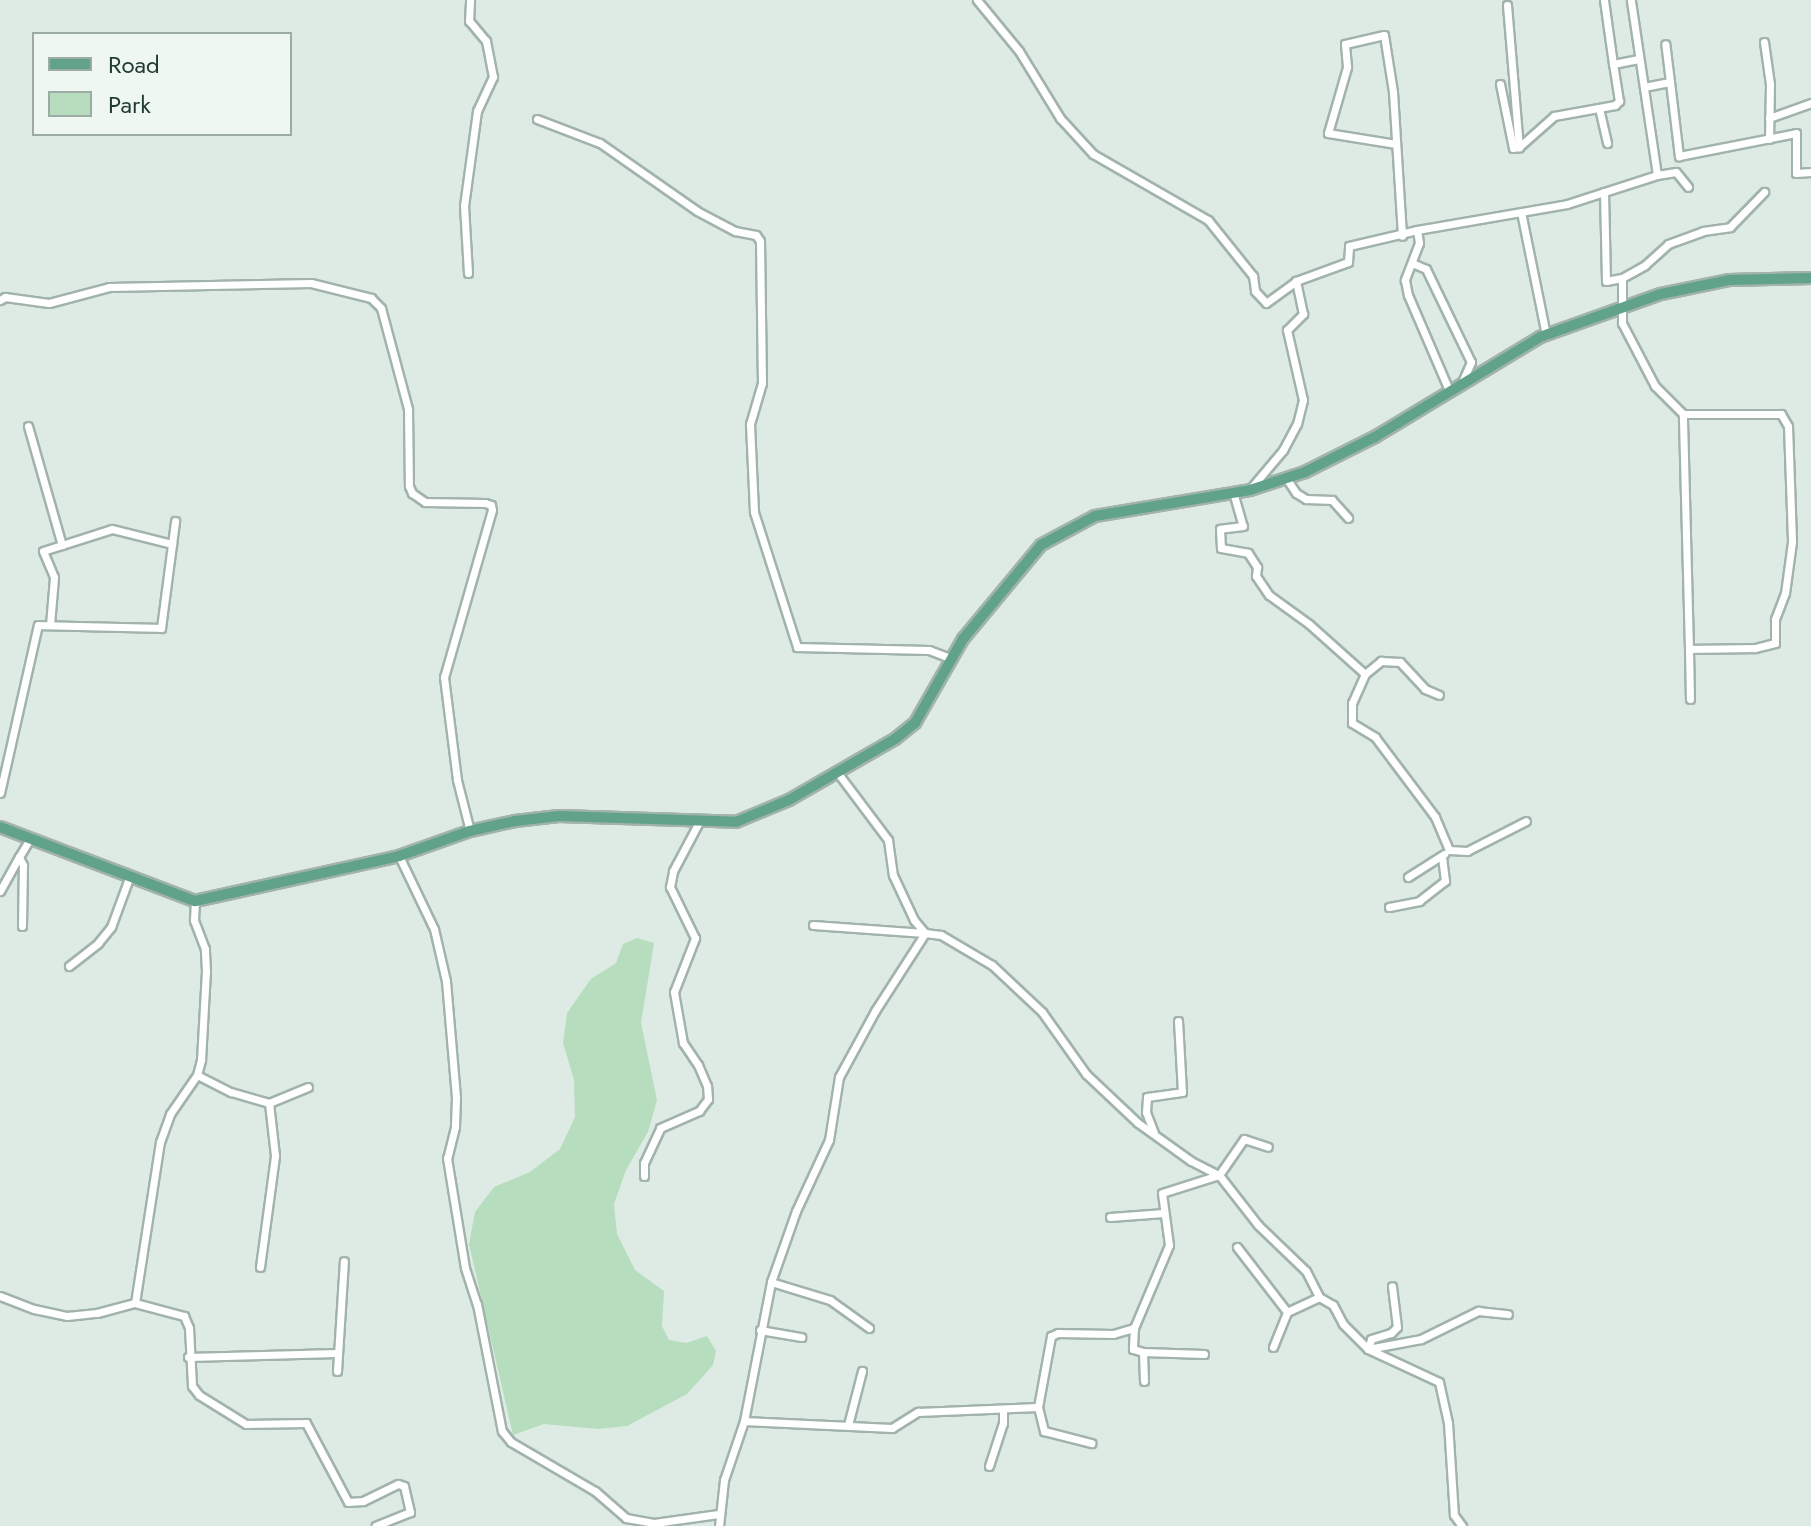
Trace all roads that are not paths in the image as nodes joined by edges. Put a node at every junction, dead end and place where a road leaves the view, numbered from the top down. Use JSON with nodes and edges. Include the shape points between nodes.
{"nodes":[{"id":1,"x":470,"y":0,"type":"edge"},
{"id":2,"x":977,"y":0,"type":"edge"},
{"id":3,"x":1604,"y":0,"type":"edge"},
{"id":4,"x":1631,"y":0,"type":"edge"},
{"id":5,"x":1507,"y":5,"type":"dead end"},
{"id":6,"x":1764,"y":42,"type":"dead end"},
{"id":7,"x":1665,"y":44,"type":"dead end"},
{"id":8,"x":1639,"y":59,"type":"junction"},
{"id":9,"x":1613,"y":64,"type":"junction"},
{"id":10,"x":1670,"y":82,"type":"junction"},
{"id":11,"x":1500,"y":84,"type":"dead end"},
{"id":12,"x":1644,"y":87,"type":"junction"},
{"id":13,"x":1811,"y":103,"type":"edge"},
{"id":14,"x":1599,"y":108,"type":"junction"},
{"id":15,"x":1769,"y":118,"type":"junction"},
{"id":16,"x":537,"y":119,"type":"dead end"},
{"id":17,"x":1769,"y":139,"type":"junction"},
{"id":18,"x":1607,"y":143,"type":"dead end"},
{"id":19,"x":1396,"y":144,"type":"dead end"},
{"id":20,"x":1519,"y":147,"type":"junction"},
{"id":21,"x":1811,"y":172,"type":"edge"},
{"id":22,"x":1657,"y":175,"type":"junction"},
{"id":23,"x":1688,"y":187,"type":"dead end"},
{"id":24,"x":1604,"y":192,"type":"junction"},
{"id":25,"x":1764,"y":192,"type":"dead end"},
{"id":26,"x":1521,"y":212,"type":"junction"},
{"id":27,"x":1417,"y":230,"type":"junction"},
{"id":28,"x":1402,"y":236,"type":"junction"},
{"id":29,"x":1412,"y":263,"type":"junction"},
{"id":30,"x":468,"y":273,"type":"dead end"},
{"id":31,"x":1622,"y":278,"type":"junction"},
{"id":32,"x":1811,"y":278,"type":"edge"},
{"id":33,"x":1296,"y":281,"type":"junction"},
{"id":34,"x":0,"y":300,"type":"edge"},
{"id":35,"x":1622,"y":307,"type":"junction"},
{"id":36,"x":1546,"y":335,"type":"junction"},
{"id":37,"x":1462,"y":382,"type":"junction"},
{"id":38,"x":1449,"y":390,"type":"junction"},
{"id":39,"x":1683,"y":414,"type":"junction"},
{"id":40,"x":28,"y":426,"type":"dead end"},
{"id":41,"x":1286,"y":478,"type":"junction"},
{"id":42,"x":1250,"y":490,"type":"junction"},
{"id":43,"x":1233,"y":492,"type":"junction"},
{"id":44,"x":1348,"y":518,"type":"dead end"},
{"id":45,"x":175,"y":521,"type":"dead end"},
{"id":46,"x":172,"y":544,"type":"junction"},
{"id":47,"x":62,"y":545,"type":"junction"},
{"id":48,"x":50,"y":625,"type":"junction"},
{"id":49,"x":1689,"y":649,"type":"junction"},
{"id":50,"x":950,"y":658,"type":"junction"},
{"id":51,"x":1365,"y":674,"type":"junction"},
{"id":52,"x":1439,"y":695,"type":"dead end"},
{"id":53,"x":1690,"y":699,"type":"dead end"},
{"id":54,"x":837,"y":772,"type":"junction"},
{"id":55,"x":0,"y":793,"type":"edge"},
{"id":56,"x":1526,"y":821,"type":"dead end"},
{"id":57,"x":699,"y":822,"type":"junction"},
{"id":58,"x":0,"y":827,"type":"edge"},
{"id":59,"x":470,"y":831,"type":"junction"},
{"id":60,"x":30,"y":839,"type":"junction"},
{"id":61,"x":1446,"y":853,"type":"junction"},
{"id":62,"x":399,"y":856,"type":"junction"},
{"id":63,"x":19,"y":857,"type":"junction"},
{"id":64,"x":1408,"y":877,"type":"dead end"},
{"id":65,"x":129,"y":878,"type":"junction"},
{"id":66,"x":0,"y":891,"type":"edge"},
{"id":67,"x":195,"y":901,"type":"junction"},
{"id":68,"x":1389,"y":907,"type":"dead end"},
{"id":69,"x":813,"y":925,"type":"dead end"},
{"id":70,"x":22,"y":926,"type":"dead end"},
{"id":71,"x":925,"y":933,"type":"junction"},
{"id":72,"x":69,"y":966,"type":"dead end"},
{"id":73,"x":1178,"y":1021,"type":"dead end"},
{"id":74,"x":197,"y":1075,"type":"junction"},
{"id":75,"x":308,"y":1087,"type":"dead end"},
{"id":76,"x":269,"y":1103,"type":"junction"},
{"id":77,"x":1155,"y":1135,"type":"junction"},
{"id":78,"x":1268,"y":1147,"type":"dead end"},
{"id":79,"x":1219,"y":1175,"type":"junction"},
{"id":80,"x":644,"y":1176,"type":"dead end"},
{"id":81,"x":1164,"y":1213,"type":"junction"},
{"id":82,"x":1110,"y":1217,"type":"dead end"},
{"id":83,"x":1237,"y":1247,"type":"dead end"},
{"id":84,"x":344,"y":1261,"type":"dead end"},
{"id":85,"x":260,"y":1267,"type":"dead end"},
{"id":86,"x":771,"y":1282,"type":"junction"},
{"id":87,"x":1392,"y":1286,"type":"dead end"},
{"id":88,"x":0,"y":1296,"type":"edge"},
{"id":89,"x":1319,"y":1297,"type":"junction"},
{"id":90,"x":135,"y":1303,"type":"junction"},
{"id":91,"x":1287,"y":1312,"type":"junction"},
{"id":92,"x":1508,"y":1314,"type":"dead end"},
{"id":93,"x":869,"y":1328,"type":"dead end"},
{"id":94,"x":1134,"y":1328,"type":"junction"},
{"id":95,"x":760,"y":1330,"type":"junction"},
{"id":96,"x":801,"y":1337,"type":"dead end"},
{"id":97,"x":1273,"y":1347,"type":"dead end"},
{"id":98,"x":1368,"y":1349,"type":"junction"},
{"id":99,"x":1143,"y":1352,"type":"junction"},
{"id":100,"x":337,"y":1353,"type":"junction"},
{"id":101,"x":1204,"y":1354,"type":"dead end"},
{"id":102,"x":188,"y":1357,"type":"junction"},
{"id":103,"x":337,"y":1371,"type":"dead end"},
{"id":104,"x":862,"y":1371,"type":"dead end"},
{"id":105,"x":1144,"y":1381,"type":"dead end"},
{"id":106,"x":1038,"y":1407,"type":"junction"},
{"id":107,"x":1003,"y":1409,"type":"junction"},
{"id":108,"x":744,"y":1421,"type":"junction"},
{"id":109,"x":848,"y":1425,"type":"junction"},
{"id":110,"x":1091,"y":1443,"type":"dead end"},
{"id":111,"x":989,"y":1466,"type":"dead end"},
{"id":112,"x":718,"y":1514,"type":"junction"},
{"id":113,"x":376,"y":1526,"type":"edge"},
{"id":114,"x":719,"y":1526,"type":"edge"},
{"id":115,"x":1462,"y":1526,"type":"edge"}],
"edges":[{"from":1,"to":30,"type":"street","via":[[469,21],[486,41],[493,77],[477,111],[464,206]]},
{"from":2,"to":33,"type":"street","via":[[1019,51],[1060,118],[1093,154],[1208,220],[1253,276],[1255,291],[1266,303]]},
{"from":3,"to":9,"type":"street"},
{"from":4,"to":8,"type":"street"},
{"from":5,"to":20,"type":"street"},
{"from":6,"to":15,"type":"street"},
{"from":7,"to":10,"type":"street"},
{"from":8,"to":9,"type":"street"},
{"from":8,"to":12,"type":"street"},
{"from":9,"to":14,"type":"street","via":[[1619,101]]},
{"from":10,"to":12,"type":"street"},
{"from":10,"to":17,"type":"street","via":[[1679,156]]},
{"from":11,"to":20,"type":"street","via":[[1513,148]]},
{"from":12,"to":22,"type":"street"},
{"from":13,"to":15,"type":"street"},
{"from":14,"to":18,"type":"street"},
{"from":14,"to":20,"type":"street","via":[[1554,116]]},
{"from":15,"to":17,"type":"street"},
{"from":16,"to":50,"type":"street","via":[[600,143],[697,211],[760,241],[762,383],[750,424],[754,512],[797,647],[929,650]]},
{"from":17,"to":21,"type":"street","via":[[1796,133],[1796,173]]},
{"from":19,"to":28,"type":"street","via":[[1328,133],[1347,67],[1345,44],[1384,35],[1393,92]]},
{"from":22,"to":23,"type":"street","via":[[1676,172]]},
{"from":22,"to":24,"type":"street"},
{"from":24,"to":26,"type":"street"},
{"from":24,"to":31,"type":"street","via":[[1606,281]]},
{"from":25,"to":31,"type":"street","via":[[1730,227],[1668,244]]},
{"from":26,"to":27,"type":"street"},
{"from":26,"to":36,"type":"street"},
{"from":27,"to":28,"type":"street"},
{"from":27,"to":29,"type":"street"},
{"from":28,"to":33,"type":"street","via":[[1349,246],[1348,262]]},
{"from":29,"to":37,"type":"street","via":[[1426,269],[1471,362]]},
{"from":29,"to":38,"type":"street","via":[[1405,280],[1408,295]]},
{"from":31,"to":35,"type":"street"},
{"from":32,"to":35,"type":"main road","via":[[1729,280]]},
{"from":33,"to":42,"type":"street","via":[[1303,314],[1287,330],[1303,400],[1283,450]]},
{"from":34,"to":59,"type":"street","via":[[49,303],[109,287],[311,283],[371,298],[381,308],[408,409],[412,493],[425,502],[485,503],[492,510],[444,677],[457,780]]},
{"from":35,"to":36,"type":"main road"},
{"from":35,"to":39,"type":"street","via":[[1622,323],[1655,386]]},
{"from":36,"to":37,"type":"main road"},
{"from":37,"to":38,"type":"main road"},
{"from":38,"to":41,"type":"main road","via":[[1375,437]]},
{"from":39,"to":49,"type":"street"},
{"from":39,"to":49,"type":"street","via":[[1781,414],[1788,426],[1790,457],[1792,542],[1775,643]]},
{"from":40,"to":47,"type":"street"},
{"from":41,"to":42,"type":"main road"},
{"from":41,"to":44,"type":"street","via":[[1296,493],[1332,500]]},
{"from":42,"to":43,"type":"main road"},
{"from":43,"to":50,"type":"main road","via":[[1095,516],[1041,545]]},
{"from":43,"to":51,"type":"street","via":[[1243,526],[1220,529],[1221,548],[1248,553],[1269,595]]},
{"from":45,"to":46,"type":"street"},
{"from":46,"to":47,"type":"street","via":[[112,529]]},
{"from":46,"to":48,"type":"street","via":[[161,628]]},
{"from":47,"to":48,"type":"street","via":[[43,551],[54,577]]},
{"from":48,"to":55,"type":"street","via":[[38,625]]},
{"from":49,"to":53,"type":"street"},
{"from":50,"to":54,"type":"main road","via":[[915,723]]},
{"from":51,"to":52,"type":"street","via":[[1381,661],[1400,662],[1425,689]]},
{"from":51,"to":61,"type":"street","via":[[1352,703],[1352,723],[1375,737],[1435,817]]},
{"from":54,"to":57,"type":"main road","via":[[736,822]]},
{"from":54,"to":71,"type":"street","via":[[888,840],[893,875]]},
{"from":56,"to":61,"type":"street","via":[[1467,851]]},
{"from":57,"to":59,"type":"main road","via":[[559,816]]},
{"from":57,"to":80,"type":"street","via":[[670,887],[695,938],[674,992],[683,1043],[698,1065],[708,1099],[699,1111],[660,1128],[644,1163]]},
{"from":58,"to":60,"type":"main road"},
{"from":59,"to":62,"type":"main road"},
{"from":60,"to":63,"type":"street"},
{"from":60,"to":65,"type":"main road"},
{"from":61,"to":64,"type":"street"},
{"from":61,"to":68,"type":"street","via":[[1445,881],[1419,901]]},
{"from":62,"to":67,"type":"main road"},
{"from":62,"to":112,"type":"street","via":[[434,929],[446,981],[456,1097],[447,1158],[465,1268],[502,1431],[511,1442],[595,1491],[626,1518],[654,1523]]},
{"from":63,"to":66,"type":"street"},
{"from":63,"to":70,"type":"street"},
{"from":65,"to":67,"type":"main road"},
{"from":65,"to":72,"type":"street","via":[[111,927]]},
{"from":67,"to":74,"type":"street","via":[[206,971]]},
{"from":69,"to":71,"type":"street"},
{"from":71,"to":77,"type":"street","via":[[941,935],[992,965],[1042,1012],[1086,1074]]},
{"from":71,"to":86,"type":"street","via":[[839,1077],[829,1140]]},
{"from":73,"to":77,"type":"street","via":[[1182,1092],[1147,1097],[1146,1112]]},
{"from":74,"to":76,"type":"street"},
{"from":74,"to":90,"type":"street","via":[[170,1114],[160,1142]]},
{"from":75,"to":76,"type":"street"},
{"from":76,"to":85,"type":"street","via":[[275,1156]]},
{"from":77,"to":79,"type":"street"},
{"from":78,"to":79,"type":"street","via":[[1244,1139]]},
{"from":79,"to":81,"type":"street","via":[[1162,1193]]},
{"from":79,"to":89,"type":"street","via":[[1258,1225],[1306,1271]]},
{"from":81,"to":82,"type":"street"},
{"from":81,"to":94,"type":"street","via":[[1169,1245]]},
{"from":83,"to":91,"type":"street"},
{"from":84,"to":100,"type":"street"},
{"from":86,"to":93,"type":"street","via":[[830,1300]]},
{"from":86,"to":95,"type":"street"},
{"from":87,"to":98,"type":"street","via":[[1397,1327],[1371,1339]]},
{"from":88,"to":90,"type":"street","via":[[67,1316]]},
{"from":89,"to":91,"type":"street"},
{"from":89,"to":98,"type":"street","via":[[1333,1305],[1343,1324]]},
{"from":90,"to":102,"type":"street","via":[[184,1316]]},
{"from":91,"to":97,"type":"street"},
{"from":92,"to":98,"type":"street","via":[[1478,1311],[1421,1339]]},
{"from":94,"to":99,"type":"street","via":[[1133,1349]]},
{"from":94,"to":106,"type":"street","via":[[1051,1336]]},
{"from":95,"to":96,"type":"street"},
{"from":95,"to":108,"type":"street"},
{"from":98,"to":115,"type":"street","via":[[1439,1382],[1448,1423],[1454,1515]]},
{"from":99,"to":101,"type":"street"},
{"from":99,"to":105,"type":"street"},
{"from":100,"to":102,"type":"street"},
{"from":100,"to":103,"type":"street"},
{"from":102,"to":113,"type":"street","via":[[192,1386],[233,1418],[255,1425],[306,1423],[348,1502],[404,1486],[410,1512]]},
{"from":104,"to":109,"type":"street"},
{"from":106,"to":107,"type":"street"},
{"from":106,"to":110,"type":"street","via":[[1044,1431]]},
{"from":107,"to":109,"type":"street","via":[[918,1412],[892,1428]]},
{"from":107,"to":111,"type":"street"},
{"from":108,"to":109,"type":"street"},
{"from":108,"to":112,"type":"street"},
{"from":112,"to":114,"type":"street"}]}
